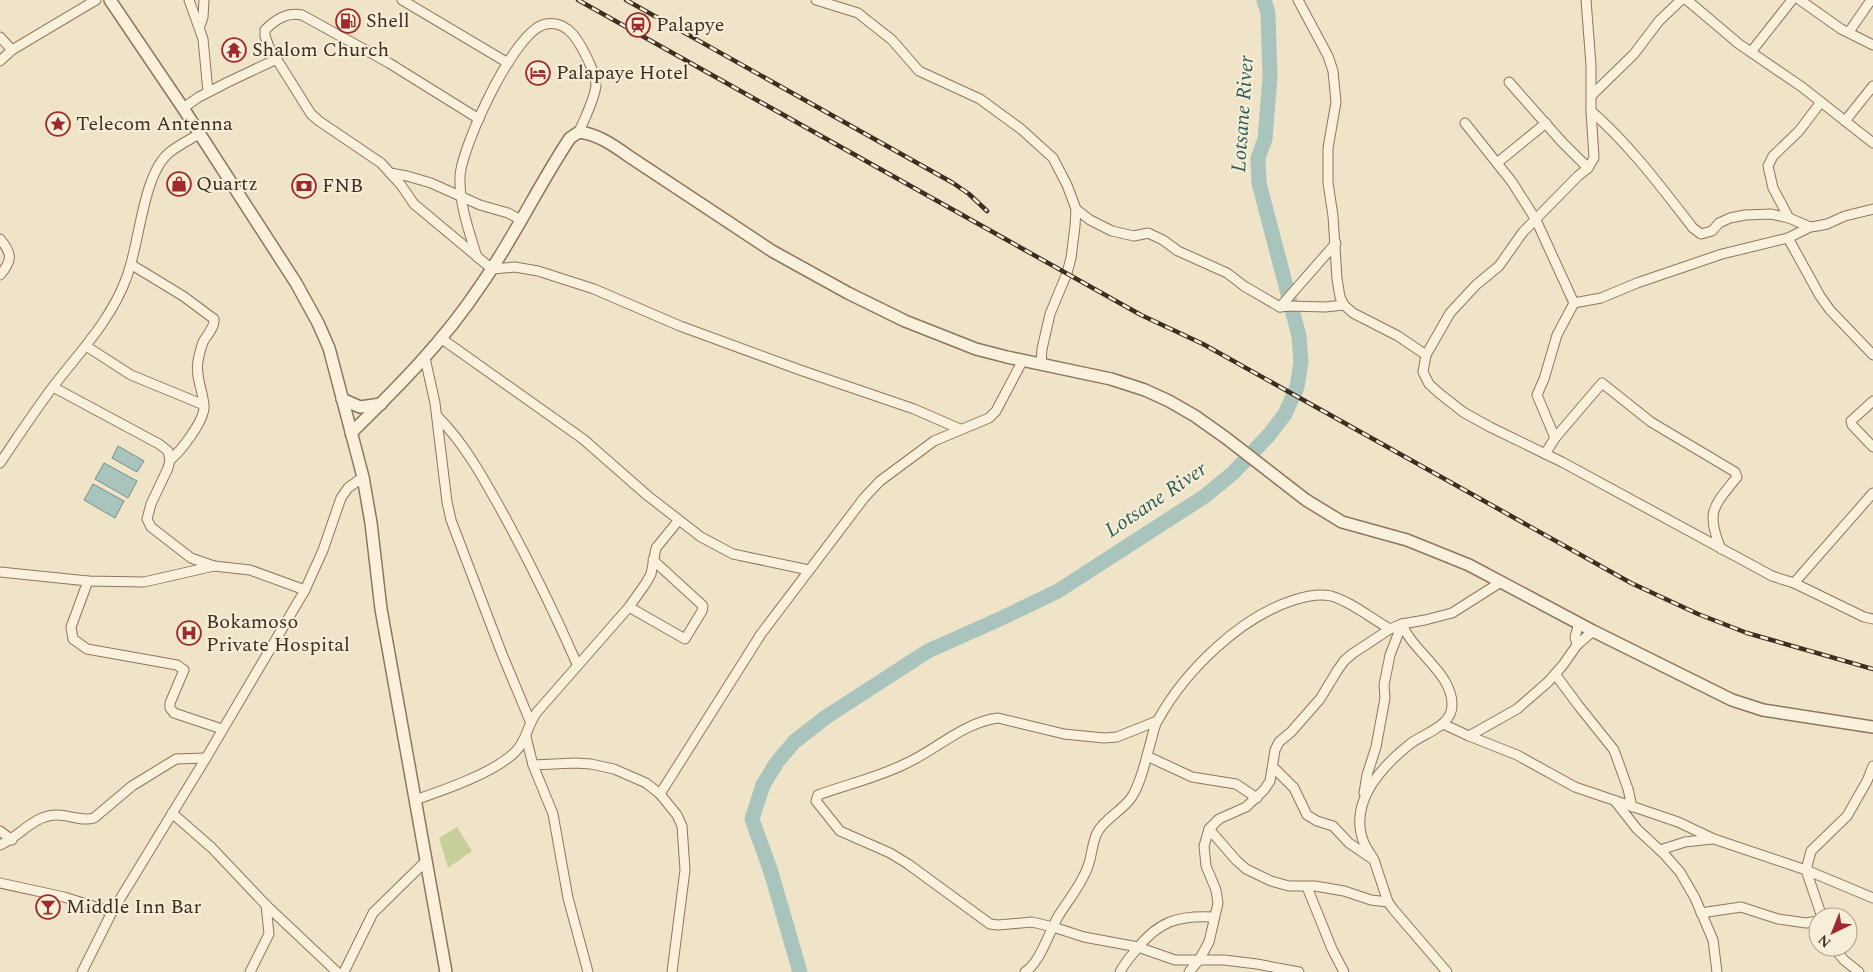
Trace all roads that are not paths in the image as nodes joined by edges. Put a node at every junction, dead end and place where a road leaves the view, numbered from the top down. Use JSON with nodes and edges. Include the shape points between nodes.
{"nodes":[{"id":1,"x":96,"y":0,"type":"edge"},
{"id":2,"x":110,"y":0,"type":"edge"},
{"id":3,"x":189,"y":0,"type":"edge"},
{"id":4,"x":204,"y":0,"type":"edge"},
{"id":5,"x":402,"y":0,"type":"edge"},
{"id":6,"x":816,"y":0,"type":"edge"},
{"id":7,"x":1298,"y":0,"type":"edge"},
{"id":8,"x":1586,"y":0,"type":"edge"},
{"id":9,"x":1681,"y":0,"type":"edge"},
{"id":10,"x":1687,"y":0,"type":"edge"},
{"id":11,"x":1792,"y":0,"type":"edge"},
{"id":12,"x":1800,"y":0,"type":"edge"},
{"id":13,"x":1871,"y":0,"type":"edge"},
{"id":14,"x":200,"y":26,"type":"junction"},
{"id":15,"x":1849,"y":32,"type":"junction"},
{"id":16,"x":0,"y":37,"type":"edge"},
{"id":17,"x":1873,"y":45,"type":"edge"},
{"id":18,"x":12,"y":50,"type":"junction"},
{"id":19,"x":1751,"y":52,"type":"junction"},
{"id":20,"x":276,"y":59,"type":"junction"},
{"id":21,"x":0,"y":61,"type":"edge"},
{"id":22,"x":508,"y":63,"type":"junction"},
{"id":23,"x":1509,"y":82,"type":"dead end"},
{"id":24,"x":1873,"y":86,"type":"edge"},
{"id":25,"x":208,"y":92,"type":"junction"},
{"id":26,"x":1592,"y":95,"type":"junction"},
{"id":27,"x":1821,"y":102,"type":"junction"},
{"id":28,"x":183,"y":108,"type":"junction"},
{"id":29,"x":1591,"y":111,"type":"junction"},
{"id":30,"x":479,"y":119,"type":"junction"},
{"id":31,"x":1845,"y":121,"type":"junction"},
{"id":32,"x":1465,"y":123,"type":"dead end"},
{"id":33,"x":1546,"y":124,"type":"junction"},
{"id":34,"x":579,"y":132,"type":"junction"},
{"id":35,"x":199,"y":134,"type":"junction"},
{"id":36,"x":1873,"y":143,"type":"edge"},
{"id":37,"x":1497,"y":163,"type":"junction"},
{"id":38,"x":1588,"y":168,"type":"junction"},
{"id":39,"x":390,"y":173,"type":"junction"},
{"id":40,"x":461,"y":195,"type":"junction"},
{"id":41,"x":1076,"y":209,"type":"junction"},
{"id":42,"x":1873,"y":209,"type":"edge"},
{"id":43,"x":1789,"y":218,"type":"junction"},
{"id":44,"x":521,"y":220,"type":"junction"},
{"id":45,"x":1536,"y":220,"type":"junction"},
{"id":46,"x":1810,"y":226,"type":"junction"},
{"id":47,"x":1788,"y":238,"type":"junction"},
{"id":48,"x":0,"y":239,"type":"edge"},
{"id":49,"x":1336,"y":243,"type":"junction"},
{"id":50,"x":478,"y":257,"type":"junction"},
{"id":51,"x":132,"y":265,"type":"junction"},
{"id":52,"x":492,"y":269,"type":"junction"},
{"id":53,"x":0,"y":275,"type":"edge"},
{"id":54,"x":1574,"y":303,"type":"junction"},
{"id":55,"x":1344,"y":305,"type":"junction"},
{"id":56,"x":1280,"y":307,"type":"junction"},
{"id":57,"x":442,"y":339,"type":"junction"},
{"id":58,"x":86,"y":346,"type":"junction"},
{"id":59,"x":1426,"y":355,"type":"junction"},
{"id":60,"x":1873,"y":355,"type":"edge"},
{"id":61,"x":426,"y":358,"type":"junction"},
{"id":62,"x":1023,"y":360,"type":"junction"},
{"id":63,"x":1041,"y":364,"type":"junction"},
{"id":64,"x":53,"y":387,"type":"junction"},
{"id":65,"x":342,"y":399,"type":"junction"},
{"id":66,"x":1873,"y":402,"type":"edge"},
{"id":67,"x":381,"y":404,"type":"junction"},
{"id":68,"x":204,"y":406,"type":"junction"},
{"id":69,"x":437,"y":416,"type":"junction"},
{"id":70,"x":960,"y":429,"type":"junction"},
{"id":71,"x":351,"y":433,"type":"junction"},
{"id":72,"x":1555,"y":438,"type":"junction"},
{"id":73,"x":1873,"y":447,"type":"edge"},
{"id":74,"x":1545,"y":454,"type":"junction"},
{"id":75,"x":170,"y":460,"type":"junction"},
{"id":76,"x":0,"y":463,"type":"edge"},
{"id":77,"x":363,"y":477,"type":"junction"},
{"id":78,"x":1873,"y":493,"type":"edge"},
{"id":79,"x":678,"y":521,"type":"junction"},
{"id":80,"x":1720,"y":549,"type":"junction"},
{"id":81,"x":653,"y":560,"type":"junction"},
{"id":82,"x":214,"y":566,"type":"junction"},
{"id":83,"x":809,"y":570,"type":"junction"},
{"id":84,"x":0,"y":572,"type":"edge"},
{"id":85,"x":88,"y":580,"type":"junction"},
{"id":86,"x":1501,"y":582,"type":"junction"},
{"id":87,"x":1794,"y":583,"type":"junction"},
{"id":88,"x":305,"y":590,"type":"junction"},
{"id":89,"x":629,"y":607,"type":"junction"},
{"id":90,"x":1873,"y":619,"type":"edge"},
{"id":91,"x":1402,"y":624,"type":"junction"},
{"id":92,"x":1579,"y":624,"type":"junction"},
{"id":93,"x":1390,"y":629,"type":"junction"},
{"id":94,"x":1593,"y":630,"type":"junction"},
{"id":95,"x":1577,"y":645,"type":"junction"},
{"id":96,"x":577,"y":664,"type":"junction"},
{"id":97,"x":1555,"y":674,"type":"junction"},
{"id":98,"x":530,"y":721,"type":"junction"},
{"id":99,"x":1157,"y":721,"type":"junction"},
{"id":100,"x":1443,"y":724,"type":"junction"},
{"id":101,"x":1873,"y":727,"type":"edge"},
{"id":102,"x":222,"y":729,"type":"junction"},
{"id":103,"x":1469,"y":736,"type":"junction"},
{"id":104,"x":526,"y":737,"type":"junction"},
{"id":105,"x":1147,"y":756,"type":"junction"},
{"id":106,"x":206,"y":758,"type":"junction"},
{"id":107,"x":533,"y":765,"type":"junction"},
{"id":108,"x":1873,"y":766,"type":"edge"},
{"id":109,"x":1274,"y":768,"type":"junction"},
{"id":110,"x":660,"y":794,"type":"junction"},
{"id":111,"x":1364,"y":796,"type":"junction"},
{"id":112,"x":1257,"y":798,"type":"junction"},
{"id":113,"x":416,"y":800,"type":"junction"},
{"id":114,"x":1615,"y":800,"type":"junction"},
{"id":115,"x":1632,"y":807,"type":"junction"},
{"id":116,"x":172,"y":813,"type":"junction"},
{"id":117,"x":1210,"y":829,"type":"junction"},
{"id":118,"x":0,"y":831,"type":"edge"},
{"id":119,"x":1714,"y":839,"type":"junction"},
{"id":120,"x":12,"y":840,"type":"junction"},
{"id":121,"x":0,"y":845,"type":"edge"},
{"id":122,"x":1660,"y":850,"type":"junction"},
{"id":123,"x":1374,"y":860,"type":"junction"},
{"id":124,"x":426,"y":861,"type":"junction"},
{"id":125,"x":1806,"y":870,"type":"junction"},
{"id":126,"x":0,"y":883,"type":"edge"},
{"id":127,"x":1308,"y":887,"type":"junction"},
{"id":128,"x":1873,"y":898,"type":"edge"},
{"id":129,"x":1388,"y":902,"type":"junction"},
{"id":130,"x":266,"y":905,"type":"junction"},
{"id":131,"x":1819,"y":907,"type":"edge"},
{"id":132,"x":112,"y":912,"type":"junction"},
{"id":133,"x":1701,"y":913,"type":"junction"},
{"id":134,"x":1214,"y":917,"type":"junction"},
{"id":135,"x":1808,"y":922,"type":"edge"},
{"id":136,"x":1053,"y":927,"type":"junction"},
{"id":137,"x":1138,"y":946,"type":"junction"},
{"id":138,"x":1841,"y":957,"type":"edge"},
{"id":139,"x":1199,"y":960,"type":"junction"},
{"id":140,"x":82,"y":972,"type":"edge"},
{"id":141,"x":250,"y":972,"type":"edge"},
{"id":142,"x":337,"y":972,"type":"edge"},
{"id":143,"x":344,"y":972,"type":"edge"},
{"id":144,"x":446,"y":972,"type":"edge"},
{"id":145,"x":588,"y":972,"type":"edge"},
{"id":146,"x":672,"y":972,"type":"edge"},
{"id":147,"x":1025,"y":972,"type":"edge"},
{"id":148,"x":1120,"y":972,"type":"edge"},
{"id":149,"x":1189,"y":972,"type":"edge"},
{"id":150,"x":1299,"y":972,"type":"edge"},
{"id":151,"x":1344,"y":972,"type":"edge"},
{"id":152,"x":1447,"y":972,"type":"edge"},
{"id":153,"x":1717,"y":972,"type":"edge"},
{"id":154,"x":1859,"y":972,"type":"edge"}],
"edges":[{"from":1,"to":18,"type":"street"},
{"from":2,"to":28,"type":"street"},
{"from":3,"to":14,"type":"street"},
{"from":4,"to":14,"type":"street"},
{"from":5,"to":22,"type":"street"},
{"from":6,"to":41,"type":"street","via":[[858,14],[892,40],[919,71],[980,99],[1021,129],[1053,158]]},
{"from":7,"to":49,"type":"street","via":[[1333,70],[1336,102],[1328,148],[1328,183]]},
{"from":8,"to":26,"type":"street"},
{"from":9,"to":26,"type":"street","via":[[1659,21],[1634,54]]},
{"from":10,"to":19,"type":"street"},
{"from":11,"to":19,"type":"street"},
{"from":12,"to":15,"type":"street"},
{"from":13,"to":15,"type":"street"},
{"from":14,"to":25,"type":"street"},
{"from":15,"to":17,"type":"street"},
{"from":16,"to":18,"type":"street"},
{"from":18,"to":21,"type":"street"},
{"from":19,"to":27,"type":"street"},
{"from":20,"to":25,"type":"street"},
{"from":20,"to":30,"type":"street","via":[[265,30],[285,16],[302,15],[389,63]]},
{"from":20,"to":39,"type":"street","via":[[311,114],[381,163]]},
{"from":22,"to":30,"type":"street"},
{"from":22,"to":34,"type":"street","via":[[520,44],[537,28],[557,24],[570,31],[581,45],[596,87]]},
{"from":23,"to":33,"type":"street"},
{"from":24,"to":31,"type":"street"},
{"from":25,"to":28,"type":"street"},
{"from":26,"to":29,"type":"street"},
{"from":27,"to":31,"type":"street"},
{"from":27,"to":43,"type":"street","via":[[1799,131],[1773,156],[1768,166],[1773,188]]},
{"from":28,"to":35,"type":"street"},
{"from":29,"to":38,"type":"street","via":[[1594,158]]},
{"from":29,"to":43,"type":"street","via":[[1615,132],[1701,234],[1712,231],[1730,218],[1745,215],[1771,214]]},
{"from":30,"to":40,"type":"street","via":[[460,174]]},
{"from":31,"to":36,"type":"street"},
{"from":32,"to":37,"type":"street"},
{"from":33,"to":37,"type":"street"},
{"from":33,"to":38,"type":"street"},
{"from":34,"to":44,"type":"street","via":[[570,138]]},
{"from":34,"to":62,"type":"street","via":[[610,144],[772,250],[848,293],[905,322],[961,343]]},
{"from":35,"to":51,"type":"street","via":[[169,152],[159,164],[149,189]]},
{"from":35,"to":65,"type":"street","via":[[296,283],[329,348]]},
{"from":37,"to":45,"type":"street"},
{"from":38,"to":45,"type":"street"},
{"from":39,"to":40,"type":"street","via":[[431,182]]},
{"from":39,"to":50,"type":"street","via":[[414,204]]},
{"from":40,"to":44,"type":"street"},
{"from":40,"to":50,"type":"street"},
{"from":41,"to":56,"type":"street","via":[[1112,231],[1134,236],[1148,233],[1163,240],[1178,251],[1227,273]]},
{"from":41,"to":63,"type":"street","via":[[1071,258],[1050,314]]},
{"from":42,"to":46,"type":"street"},
{"from":43,"to":46,"type":"street"},
{"from":44,"to":52,"type":"street"},
{"from":45,"to":54,"type":"street"},
{"from":45,"to":59,"type":"street","via":[[1523,232],[1499,266],[1450,313]]},
{"from":46,"to":47,"type":"street"},
{"from":47,"to":54,"type":"street","via":[[1722,254],[1601,298]]},
{"from":47,"to":60,"type":"street","via":[[1830,310]]},
{"from":48,"to":53,"type":"street","via":[[10,257]]},
{"from":49,"to":55,"type":"street","via":[[1337,278]]},
{"from":49,"to":56,"type":"street"},
{"from":50,"to":52,"type":"street"},
{"from":51,"to":58,"type":"street","via":[[120,292]]},
{"from":51,"to":68,"type":"street","via":[[214,319],[197,367]]},
{"from":52,"to":57,"type":"street"},
{"from":52,"to":70,"type":"street","via":[[538,271],[594,289],[680,326],[914,409]]},
{"from":54,"to":72,"type":"street","via":[[1557,335],[1537,395]]},
{"from":55,"to":56,"type":"street"},
{"from":55,"to":59,"type":"street"},
{"from":57,"to":61,"type":"street"},
{"from":57,"to":79,"type":"street","via":[[583,439]]},
{"from":58,"to":64,"type":"street"},
{"from":58,"to":68,"type":"street","via":[[131,375]]},
{"from":59,"to":74,"type":"street","via":[[1423,372],[1439,393],[1463,412]]},
{"from":61,"to":67,"type":"street"},
{"from":61,"to":69,"type":"street"},
{"from":62,"to":63,"type":"street"},
{"from":62,"to":70,"type":"street","via":[[996,411],[989,418]]},
{"from":63,"to":86,"type":"street","via":[[1111,379],[1169,400],[1226,438],[1306,500],[1342,522],[1442,553]]},
{"from":64,"to":75,"type":"street","via":[[159,444],[168,452]]},
{"from":64,"to":76,"type":"street"},
{"from":65,"to":67,"type":"street","via":[[360,407]]},
{"from":65,"to":71,"type":"street"},
{"from":66,"to":73,"type":"street","via":[[1851,421]]},
{"from":67,"to":71,"type":"street"},
{"from":68,"to":75,"type":"street","via":[[204,412],[186,444]]},
{"from":69,"to":96,"type":"street","via":[[481,473],[554,611]]},
{"from":69,"to":98,"type":"street","via":[[446,502],[451,520]]},
{"from":70,"to":83,"type":"street","via":[[934,441],[880,481]]},
{"from":71,"to":77,"type":"street"},
{"from":72,"to":74,"type":"street"},
{"from":72,"to":80,"type":"street","via":[[1598,386],[1602,383],[1607,386],[1652,422],[1734,472],[1737,477],[1715,505],[1712,515],[1713,531]]},
{"from":74,"to":80,"type":"street"},
{"from":75,"to":82,"type":"street","via":[[147,519],[151,528],[191,558]]},
{"from":77,"to":88,"type":"street","via":[[341,498]]},
{"from":77,"to":113,"type":"street","via":[[381,609]]},
{"from":78,"to":87,"type":"street"},
{"from":79,"to":81,"type":"street","via":[[656,548]]},
{"from":79,"to":83,"type":"street","via":[[733,554]]},
{"from":80,"to":87,"type":"street","via":[[1772,576]]},
{"from":81,"to":89,"type":"street","via":[[646,584]]},
{"from":81,"to":89,"type":"street","via":[[703,606],[702,611],[685,639]]},
{"from":82,"to":85,"type":"street","via":[[144,582]]},
{"from":82,"to":88,"type":"street","via":[[250,570]]},
{"from":83,"to":110,"type":"street","via":[[761,634]]},
{"from":84,"to":85,"type":"street"},
{"from":85,"to":102,"type":"street","via":[[71,627],[73,639],[87,649],[182,667],[184,670],[170,708],[180,715]]},
{"from":86,"to":91,"type":"street","via":[[1452,613]]},
{"from":86,"to":92,"type":"street"},
{"from":87,"to":90,"type":"street"},
{"from":88,"to":102,"type":"street"},
{"from":89,"to":96,"type":"street"},
{"from":91,"to":93,"type":"street"},
{"from":91,"to":100,"type":"street","via":[[1447,685],[1452,697],[1453,706]]},
{"from":91,"to":111,"type":"street","via":[[1390,655],[1376,747]]},
{"from":92,"to":94,"type":"street"},
{"from":92,"to":95,"type":"street","via":[[1575,637]]},
{"from":93,"to":99,"type":"street","via":[[1331,596],[1317,594],[1280,604],[1261,613],[1202,661]]},
{"from":93,"to":109,"type":"street","via":[[1344,661],[1320,699],[1279,742]]},
{"from":94,"to":95,"type":"street"},
{"from":94,"to":101,"type":"street","via":[[1740,702],[1763,710]]},
{"from":95,"to":97,"type":"street"},
{"from":96,"to":98,"type":"street"},
{"from":97,"to":103,"type":"street","via":[[1512,714]]},
{"from":97,"to":115,"type":"street","via":[[1614,750]]},
{"from":98,"to":104,"type":"street"},
{"from":99,"to":105,"type":"street"},
{"from":99,"to":136,"type":"street","via":[[1117,737],[1104,738],[1064,734],[991,719],[975,723],[909,762],[816,798],[840,831],[908,864],[990,924],[1032,922]]},
{"from":100,"to":103,"type":"street"},
{"from":100,"to":111,"type":"street","via":[[1411,743],[1375,779]]},
{"from":102,"to":106,"type":"street"},
{"from":103,"to":114,"type":"street","via":[[1517,755],[1575,787]]},
{"from":104,"to":107,"type":"street"},
{"from":104,"to":113,"type":"street","via":[[516,751],[498,764]]},
{"from":105,"to":112,"type":"street","via":[[1192,777],[1236,784]]},
{"from":105,"to":136,"type":"street","via":[[1131,798],[1096,834],[1081,883]]},
{"from":106,"to":116,"type":"street"},
{"from":106,"to":120,"type":"street","via":[[176,759],[132,786],[94,818],[88,820],[55,814],[33,823]]},
{"from":107,"to":110,"type":"street","via":[[575,763],[614,769],[646,783]]},
{"from":107,"to":145,"type":"street","via":[[553,814],[568,898]]},
{"from":108,"to":125,"type":"street","via":[[1846,816],[1812,848]]},
{"from":109,"to":112,"type":"street","via":[[1270,781]]},
{"from":109,"to":123,"type":"street","via":[[1294,788],[1308,815],[1333,826],[1349,843]]},
{"from":110,"to":146,"type":"street","via":[[682,826],[685,870]]},
{"from":111,"to":123,"type":"street","via":[[1359,822],[1364,843]]},
{"from":112,"to":117,"type":"street","via":[[1218,819]]},
{"from":113,"to":124,"type":"street"},
{"from":114,"to":115,"type":"street"},
{"from":114,"to":122,"type":"street"},
{"from":115,"to":119,"type":"street","via":[[1678,822]]},
{"from":116,"to":130,"type":"street","via":[[212,848]]},
{"from":116,"to":132,"type":"street"},
{"from":117,"to":127,"type":"street","via":[[1246,869],[1280,884]]},
{"from":117,"to":134,"type":"street","via":[[1204,846],[1206,866],[1218,903]]},
{"from":118,"to":120,"type":"street"},
{"from":119,"to":122,"type":"street","via":[[1685,842]]},
{"from":119,"to":125,"type":"street"},
{"from":120,"to":121,"type":"street"},
{"from":122,"to":133,"type":"street","via":[[1680,872]]},
{"from":123,"to":129,"type":"street"},
{"from":124,"to":143,"type":"street","via":[[373,913]]},
{"from":124,"to":144,"type":"street"},
{"from":125,"to":128,"type":"street"},
{"from":125,"to":131,"type":"street"},
{"from":126,"to":132,"type":"street"},
{"from":127,"to":129,"type":"street","via":[[1344,891]]},
{"from":127,"to":151,"type":"street"},
{"from":129,"to":152,"type":"street"},
{"from":130,"to":141,"type":"street","via":[[269,934]]},
{"from":130,"to":142,"type":"street"},
{"from":132,"to":140,"type":"street"},
{"from":133,"to":135,"type":"street","via":[[1741,907],[1778,919]]},
{"from":133,"to":153,"type":"street","via":[[1713,940]]},
{"from":134,"to":137,"type":"street","via":[[1195,916],[1170,921],[1146,936]]},
{"from":134,"to":139,"type":"street","via":[[1209,942]]},
{"from":136,"to":137,"type":"street","via":[[1084,937]]},
{"from":136,"to":147,"type":"street","via":[[1035,962]]},
{"from":137,"to":139,"type":"street","via":[[1169,959]]},
{"from":137,"to":148,"type":"street"},
{"from":138,"to":154,"type":"street"},
{"from":139,"to":149,"type":"street"},
{"from":139,"to":150,"type":"street","via":[[1257,964]]}]}
